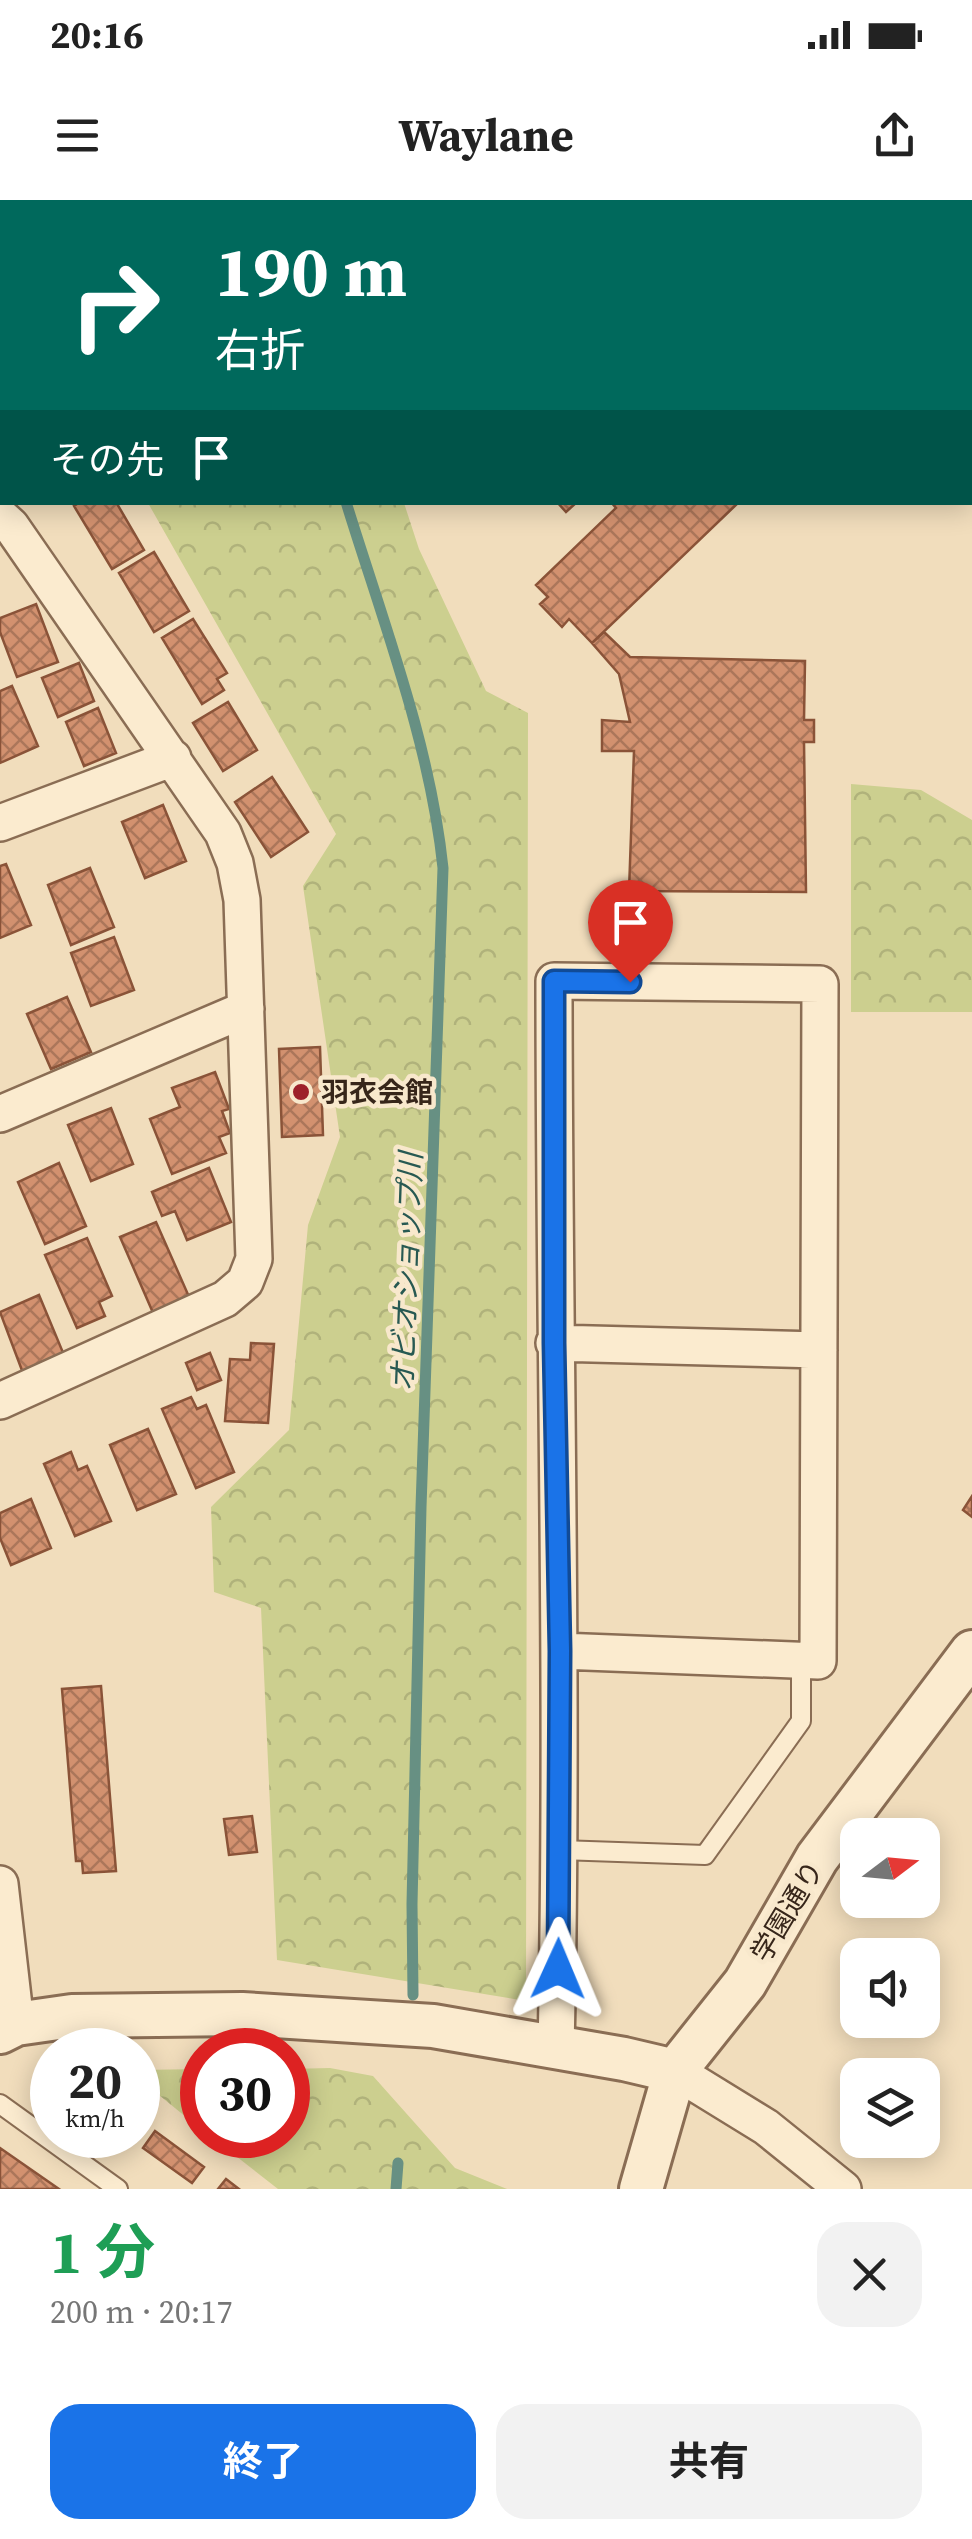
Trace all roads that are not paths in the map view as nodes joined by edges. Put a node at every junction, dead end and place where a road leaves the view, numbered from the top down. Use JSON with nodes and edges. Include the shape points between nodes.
{"nodes":[{"id":1,"x":4,"y":524,"type":"edge"},
{"id":2,"x":173,"y":758,"type":"junction"},
{"id":3,"x":0,"y":824,"type":"edge"},
{"id":4,"x":246,"y":1010,"type":"junction"},
{"id":5,"x":0,"y":1114,"type":"edge"},
{"id":6,"x":554,"y":1343,"type":"junction"},
{"id":7,"x":819,"y":1350,"type":"junction"},
{"id":8,"x":0,"y":1401,"type":"edge"},
{"id":9,"x":560,"y":1651,"type":"junction"},
{"id":10,"x":972,"y":1652,"type":"edge"},
{"id":11,"x":801,"y":1661,"type":"junction"},
{"id":12,"x":560,"y":1850,"type":"junction"},
{"id":13,"x":0,"y":1884,"type":"edge"},
{"id":14,"x":8,"y":2028,"type":"edge"},
{"id":15,"x":556,"y":2049,"type":"junction"},
{"id":16,"x":675,"y":2071,"type":"junction"},
{"id":17,"x":0,"y":2104,"type":"edge"},
{"id":18,"x":118,"y":2189,"type":"edge"},
{"id":19,"x":641,"y":2189,"type":"edge"},
{"id":20,"x":843,"y":2189,"type":"edge"}],
"edges":[{"from":1,"to":2,"type":"street"},
{"from":2,"to":3,"type":"street"},
{"from":2,"to":4,"type":"street","via":[[235,863]]},
{"from":4,"to":5,"type":"street"},
{"from":4,"to":8,"type":"street","via":[[254,1259],[245,1282],[225,1298]]},
{"from":6,"to":7,"type":"street"},
{"from":6,"to":7,"type":"street","via":[[554,981],[820,984]]},
{"from":6,"to":9,"type":"street"},
{"from":7,"to":11,"type":"street","via":[[818,1661]]},
{"from":9,"to":11,"type":"street"},
{"from":9,"to":12,"type":"street"},
{"from":10,"to":16,"type":"street","name":"学園通り","via":[[817,1858],[745,1984]]},
{"from":11,"to":12,"type":"lane","via":[[801,1722],[705,1855]]},
{"from":12,"to":15,"type":"street"},
{"from":13,"to":14,"type":"street"},
{"from":14,"to":15,"type":"street","via":[[72,2016],[242,2014],[432,2026]]},
{"from":15,"to":16,"type":"street"},
{"from":16,"to":19,"type":"street","name":"学園通り"},
{"from":16,"to":20,"type":"street","via":[[766,2127]]},
{"from":17,"to":18,"type":"lane"}]}
